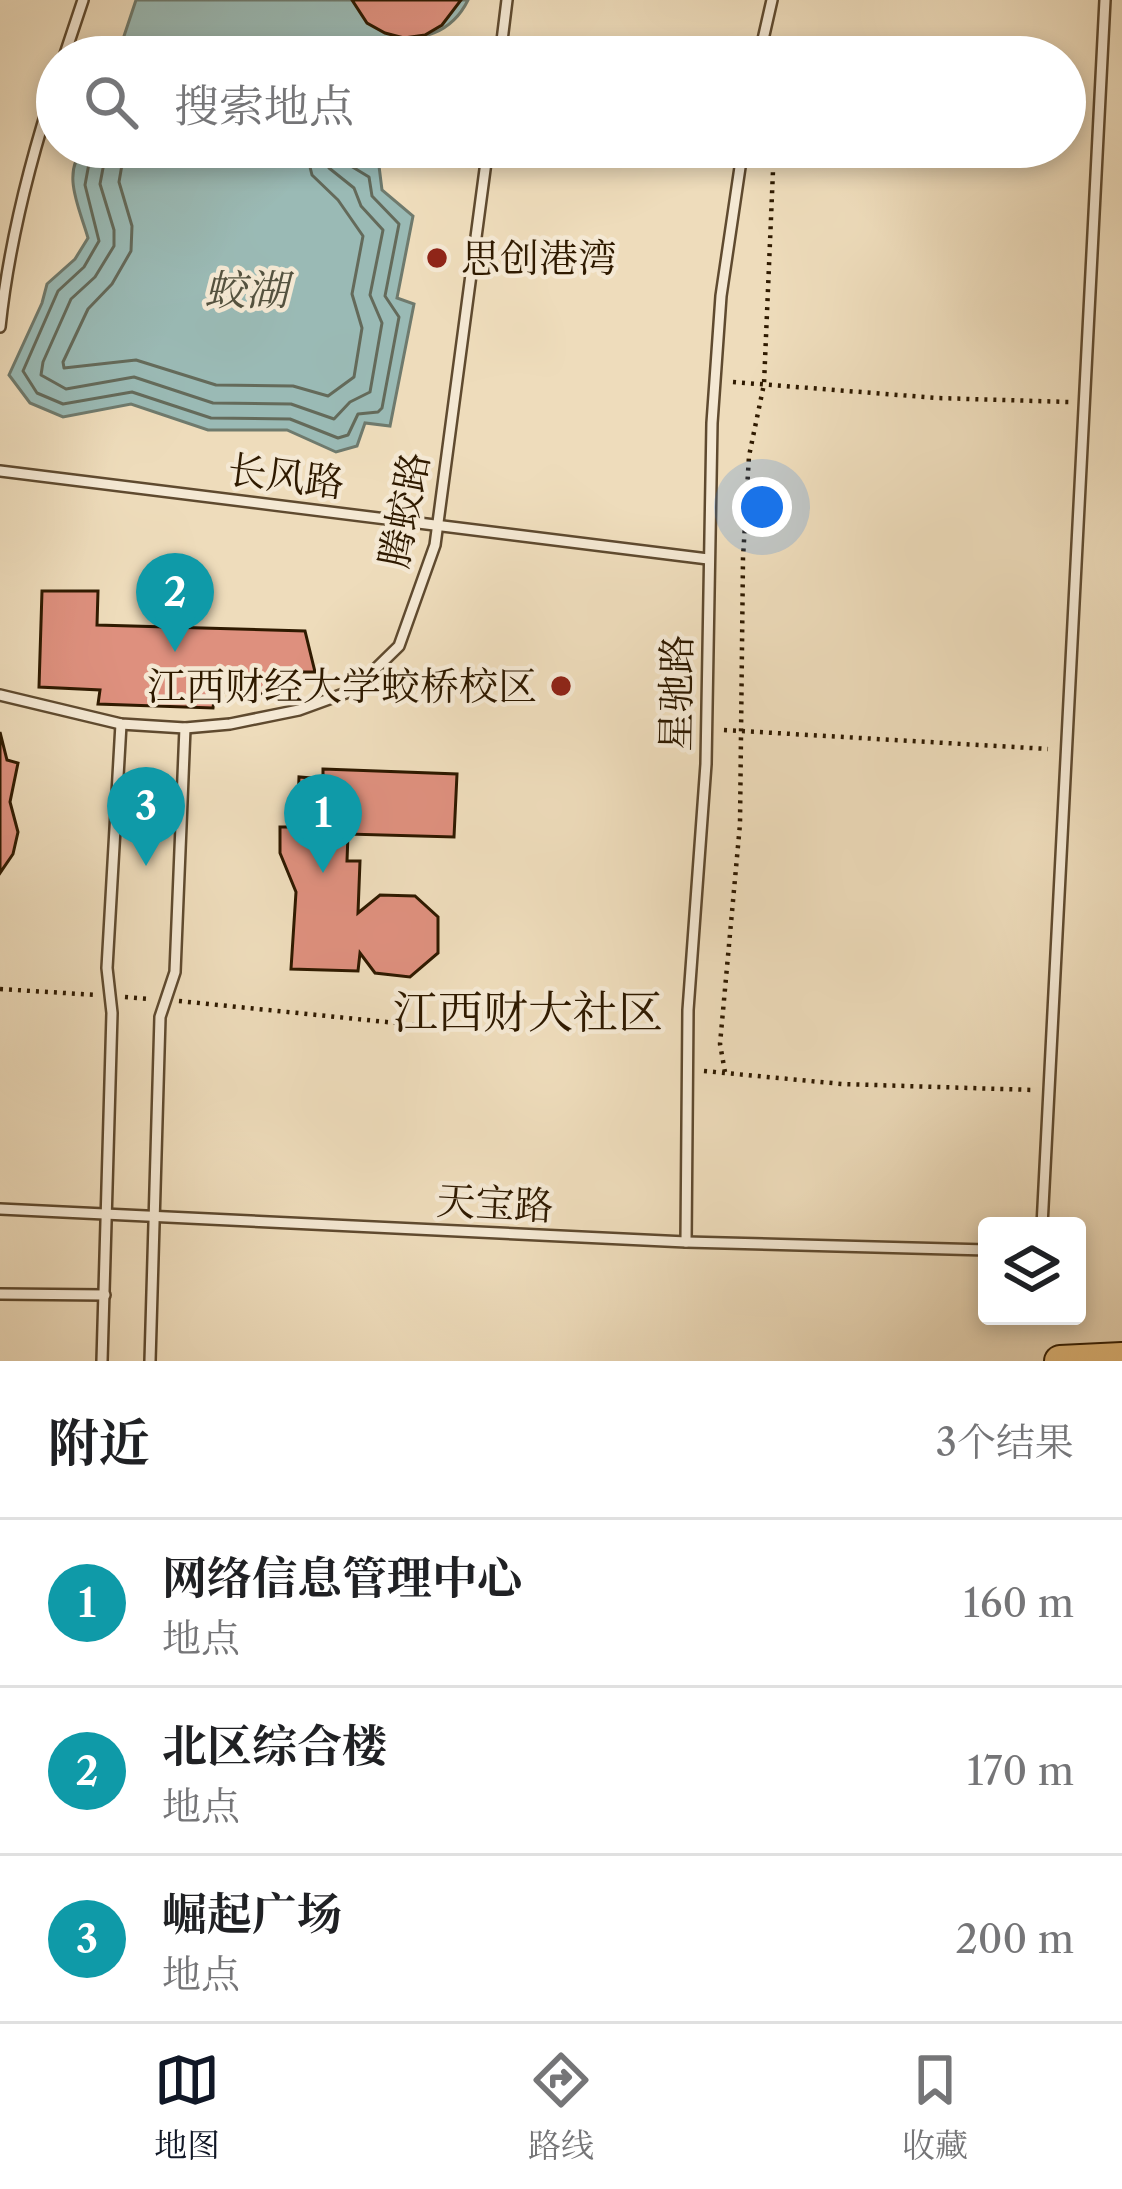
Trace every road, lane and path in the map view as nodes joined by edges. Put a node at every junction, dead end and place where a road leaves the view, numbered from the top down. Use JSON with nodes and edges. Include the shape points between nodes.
{"nodes":[{"id":1,"x":82,"y":0,"type":"edge"},
{"id":2,"x":507,"y":0,"type":"edge"},
{"id":3,"x":772,"y":0,"type":"edge"},
{"id":4,"x":1105,"y":0,"type":"edge"},
{"id":5,"x":71,"y":36,"type":"edge"},
{"id":6,"x":503,"y":36,"type":"edge"},
{"id":7,"x":764,"y":36,"type":"edge"},
{"id":8,"x":36,"y":145,"type":"edge"},
{"id":9,"x":485,"y":168,"type":"edge"},
{"id":10,"x":740,"y":168,"type":"edge"},
{"id":11,"x":773,"y":168,"type":"edge"},
{"id":12,"x":0,"y":327,"type":"edge"},
{"id":13,"x":715,"y":381,"type":"junction"},
{"id":14,"x":764,"y":384,"type":"junction"},
{"id":15,"x":1085,"y":403,"type":"junction"},
{"id":16,"x":0,"y":471,"type":"edge"},
{"id":17,"x":438,"y":525,"type":"junction"},
{"id":18,"x":708,"y":559,"type":"junction"},
{"id":19,"x":0,"y":695,"type":"edge"},
{"id":20,"x":121,"y":724,"type":"junction"},
{"id":21,"x":184,"y":728,"type":"junction"},
{"id":22,"x":742,"y":731,"type":"junction"},
{"id":23,"x":1066,"y":749,"type":"junction"},
{"id":24,"x":0,"y":989,"type":"edge"},
{"id":25,"x":110,"y":996,"type":"junction"},
{"id":26,"x":166,"y":1000,"type":"junction"},
{"id":27,"x":416,"y":1025,"type":"dead end"},
{"id":28,"x":688,"y":1071,"type":"junction"},
{"id":29,"x":725,"y":1072,"type":"junction"},
{"id":30,"x":1046,"y":1091,"type":"junction"},
{"id":31,"x":0,"y":1209,"type":"edge"},
{"id":32,"x":109,"y":1214,"type":"junction"},
{"id":33,"x":154,"y":1215,"type":"junction"},
{"id":34,"x":1042,"y":1217,"type":"edge"},
{"id":35,"x":686,"y":1241,"type":"junction"},
{"id":36,"x":978,"y":1250,"type":"edge"},
{"id":37,"x":0,"y":1294,"type":"edge"},
{"id":38,"x":105,"y":1295,"type":"junction"},
{"id":39,"x":1122,"y":1358,"type":"edge"},
{"id":40,"x":102,"y":1361,"type":"edge"},
{"id":41,"x":150,"y":1361,"type":"edge"},
{"id":42,"x":1060,"y":1361,"type":"edge"}],
"edges":[{"from":1,"to":5,"type":"lane"},
{"from":2,"to":6,"type":"lane"},
{"from":3,"to":7,"type":"lane"},
{"from":4,"to":15,"type":"lane"},
{"from":8,"to":12,"type":"lane"},
{"from":9,"to":17,"type":"lane","name":"腾蛟路"},
{"from":10,"to":13,"type":"lane","name":"星驰路"},
{"from":11,"to":14,"type":"path"},
{"from":13,"to":14,"type":"path"},
{"from":13,"to":18,"type":"lane","name":"星驰路"},
{"from":14,"to":15,"type":"path"},
{"from":14,"to":22,"type":"path","via":[[749,456]]},
{"from":15,"to":23,"type":"lane"},
{"from":16,"to":17,"type":"lane","name":"长风路"},
{"from":17,"to":18,"type":"lane","name":"长风路"},
{"from":17,"to":21,"type":"lane","name":"腾蛟路","via":[[399,646],[354,690],[299,710]]},
{"from":18,"to":28,"type":"lane","name":"星驰路","via":[[706,764]]},
{"from":19,"to":20,"type":"lane","name":"腾蛟路"},
{"from":20,"to":21,"type":"lane","name":"腾蛟路"},
{"from":20,"to":25,"type":"lane"},
{"from":21,"to":26,"type":"lane","via":[[176,972]]},
{"from":22,"to":23,"type":"path"},
{"from":22,"to":29,"type":"path","via":[[720,1043]]},
{"from":23,"to":30,"type":"lane"},
{"from":24,"to":25,"type":"path"},
{"from":25,"to":26,"type":"path"},
{"from":25,"to":32,"type":"lane"},
{"from":26,"to":27,"type":"path"},
{"from":26,"to":33,"type":"lane"},
{"from":28,"to":29,"type":"path"},
{"from":28,"to":35,"type":"lane","name":"星驰路"},
{"from":29,"to":30,"type":"path"},
{"from":30,"to":34,"type":"lane"},
{"from":31,"to":32,"type":"lane","name":"天宝路"},
{"from":32,"to":33,"type":"lane","name":"天宝路"},
{"from":32,"to":38,"type":"lane"},
{"from":33,"to":35,"type":"lane","name":"天宝路"},
{"from":33,"to":41,"type":"lane"},
{"from":35,"to":36,"type":"lane","name":"天宝路"},
{"from":37,"to":38,"type":"lane"},
{"from":38,"to":40,"type":"lane"},
{"from":39,"to":42,"type":"main road"}]}
